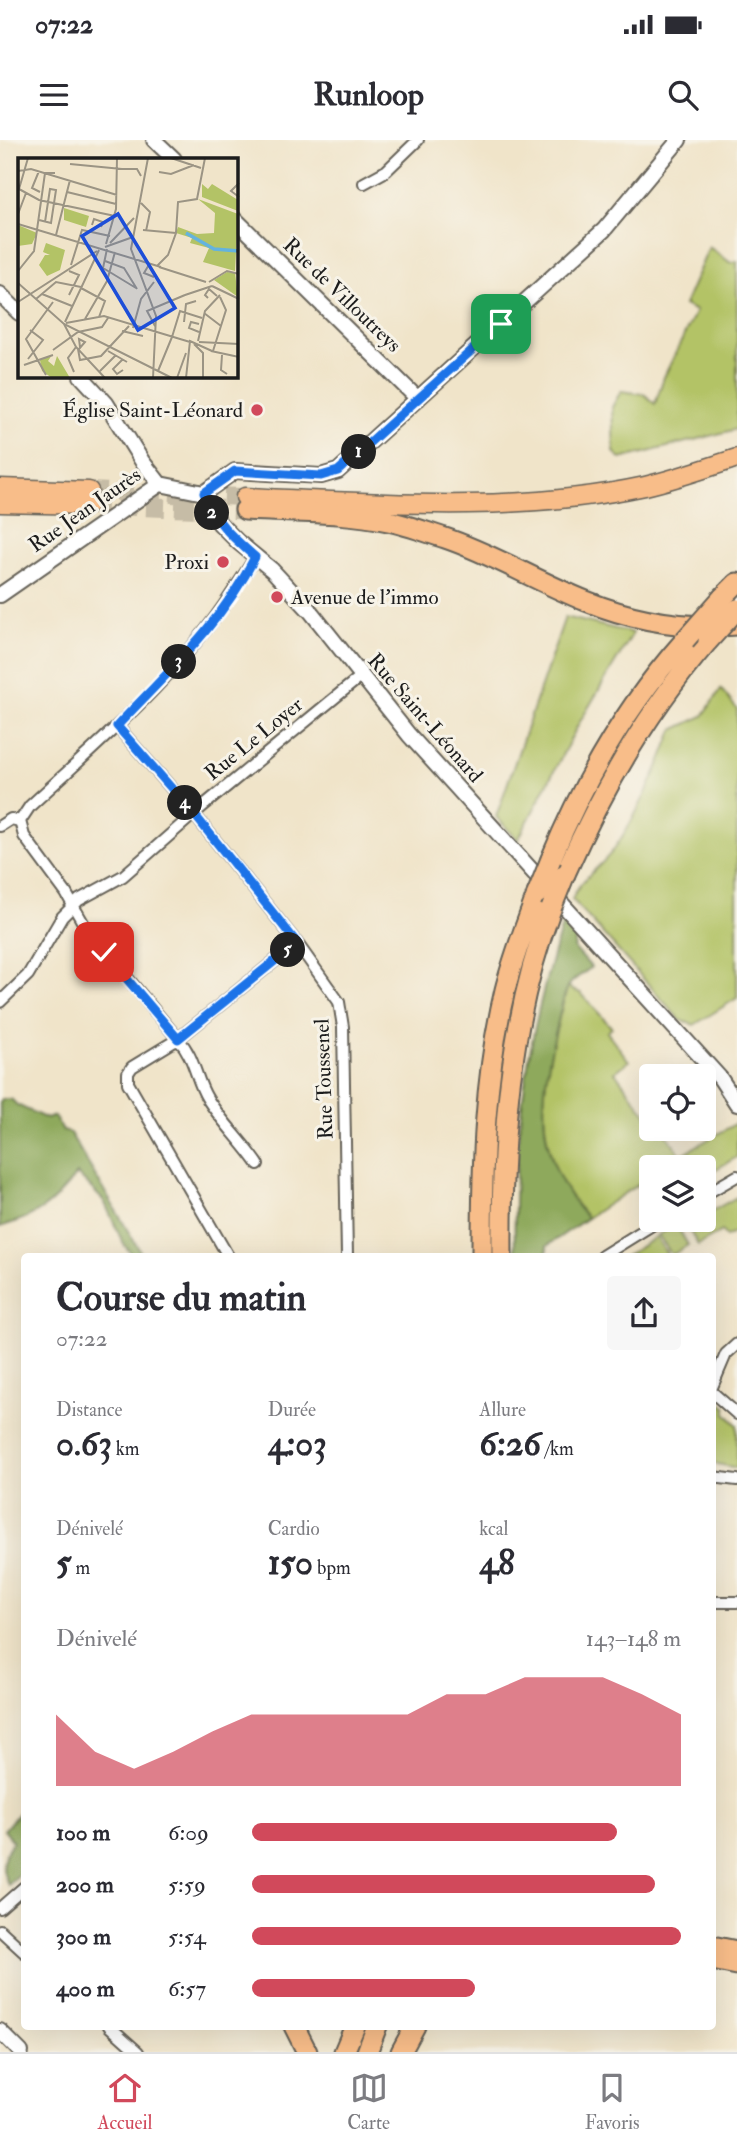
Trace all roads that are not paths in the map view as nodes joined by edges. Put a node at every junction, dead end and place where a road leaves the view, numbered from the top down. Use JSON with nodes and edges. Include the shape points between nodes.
{"nodes":[{"id":1,"x":154,"y":140,"type":"edge"},
{"id":2,"x":418,"y":140,"type":"edge"},
{"id":3,"x":676,"y":141,"type":"edge"},
{"id":4,"x":173,"y":158,"type":"edge"},
{"id":5,"x":364,"y":183,"type":"dead end"},
{"id":6,"x":238,"y":222,"type":"edge"},
{"id":7,"x":0,"y":293,"type":"edge"},
{"id":8,"x":18,"y":312,"type":"edge"},
{"id":9,"x":83,"y":378,"type":"edge"},
{"id":10,"x":418,"y":399,"type":"junction"},
{"id":11,"x":737,"y":458,"type":"edge"},
{"id":12,"x":160,"y":484,"type":"junction"},
{"id":13,"x":0,"y":488,"type":"edge"},
{"id":14,"x":204,"y":493,"type":"junction"},
{"id":15,"x":0,"y":503,"type":"edge"},
{"id":16,"x":245,"y":503,"type":"joint"},
{"id":17,"x":255,"y":557,"type":"junction"},
{"id":18,"x":737,"y":583,"type":"edge"},
{"id":19,"x":0,"y":595,"type":"edge"},
{"id":20,"x":729,"y":603,"type":"edge"},
{"id":21,"x":737,"y":625,"type":"edge"},
{"id":22,"x":360,"y":677,"type":"junction"},
{"id":23,"x":117,"y":726,"type":"junction"},
{"id":24,"x":194,"y":814,"type":"junction"},
{"id":25,"x":20,"y":821,"type":"junction"},
{"id":26,"x":0,"y":826,"type":"edge"},
{"id":27,"x":72,"y":906,"type":"junction"},
{"id":28,"x":297,"y":943,"type":"junction"},
{"id":29,"x":0,"y":1002,"type":"edge"},
{"id":30,"x":178,"y":1039,"type":"junction"},
{"id":31,"x":737,"y":1104,"type":"edge"},
{"id":32,"x":258,"y":1164,"type":"dead end"},
{"id":33,"x":737,"y":1176,"type":"edge"},
{"id":34,"x":716,"y":1188,"type":"edge"},
{"id":35,"x":641,"y":1232,"type":"edge"},
{"id":36,"x":226,"y":1253,"type":"edge"},
{"id":37,"x":348,"y":1253,"type":"edge"},
{"id":38,"x":482,"y":1253,"type":"edge"},
{"id":39,"x":502,"y":1253,"type":"edge"},
{"id":40,"x":607,"y":1253,"type":"edge"},
{"id":41,"x":737,"y":1344,"type":"edge"},
{"id":42,"x":716,"y":1378,"type":"edge"},
{"id":43,"x":716,"y":1396,"type":"edge"},
{"id":44,"x":737,"y":1414,"type":"edge"},
{"id":45,"x":716,"y":1477,"type":"edge"},
{"id":46,"x":737,"y":1480,"type":"edge"},
{"id":47,"x":716,"y":1602,"type":"edge"},
{"id":48,"x":737,"y":1602,"type":"edge"},
{"id":49,"x":21,"y":1890,"type":"edge"},
{"id":50,"x":0,"y":1908,"type":"edge"},
{"id":51,"x":0,"y":1930,"type":"edge"},
{"id":52,"x":716,"y":1947,"type":"edge"},
{"id":53,"x":21,"y":1949,"type":"edge"},
{"id":54,"x":737,"y":1951,"type":"edge"},
{"id":55,"x":716,"y":1955,"type":"edge"},
{"id":56,"x":737,"y":1958,"type":"edge"},
{"id":57,"x":716,"y":1961,"type":"edge"},
{"id":58,"x":737,"y":1965,"type":"edge"},
{"id":59,"x":113,"y":2030,"type":"edge"},
{"id":60,"x":296,"y":2030,"type":"edge"},
{"id":61,"x":353,"y":2030,"type":"edge"},
{"id":62,"x":375,"y":2030,"type":"edge"},
{"id":63,"x":413,"y":2030,"type":"edge"},
{"id":64,"x":0,"y":2031,"type":"edge"},
{"id":65,"x":21,"y":2052,"type":"edge"},
{"id":66,"x":138,"y":2052,"type":"edge"},
{"id":67,"x":307,"y":2052,"type":"edge"},
{"id":68,"x":345,"y":2052,"type":"edge"},
{"id":69,"x":367,"y":2052,"type":"edge"},
{"id":70,"x":401,"y":2052,"type":"edge"}],
"edges":[{"from":1,"to":4,"type":"street"},
{"from":2,"to":5,"type":"street","via":[[386,171]]},
{"from":3,"to":10,"type":"street","via":[[604,230]]},
{"from":6,"to":10,"type":"street","name":"Rue de Villoutreys"},
{"from":7,"to":8,"type":"street"},
{"from":9,"to":12,"type":"street","via":[[106,403]]},
{"from":10,"to":14,"type":"street","via":[[333,474],[235,471]]},
{"from":11,"to":16,"type":"main road","via":[[646,485],[556,498],[469,504]]},
{"from":12,"to":14,"type":"street"},
{"from":12,"to":19,"type":"street","name":"Rue Jean Jaurès"},
{"from":13,"to":15,"type":"main road","via":[[88,498]]},
{"from":14,"to":17,"type":"street","name":"Rue Saint-Léonard","via":[[220,524]]},
{"from":16,"to":21,"type":"highway","via":[[387,521],[447,539],[624,614],[658,622]]},
{"from":17,"to":22,"type":"street","name":"Rue Saint-Léonard","via":[[311,612]]},
{"from":17,"to":23,"type":"street","via":[[192,648]]},
{"from":18,"to":20,"type":"highway"},
{"from":20,"to":38,"type":"highway","bridge":true,"via":[[685,640],[612,738],[576,804],[537,894],[506,988],[494,1045],[482,1143]]},
{"from":20,"to":39,"type":"highway","bridge":true,"via":[[708,641],[637,737],[596,807],[551,909],[526,990],[508,1092]]},
{"from":22,"to":24,"type":"street","name":"Rue Le Loyer"},
{"from":22,"to":31,"type":"street","name":"Rue Saint-Léonard","via":[[720,1078]]},
{"from":23,"to":24,"type":"street","name":"Rue Toussenel"},
{"from":23,"to":25,"type":"street","via":[[30,806]]},
{"from":24,"to":27,"type":"street","name":"Rue Le Loyer","via":[[123,876]]},
{"from":24,"to":28,"type":"street","name":"Rue Toussenel"},
{"from":25,"to":26,"type":"street","via":[[11,819]]},
{"from":25,"to":27,"type":"street","via":[[23,836]]},
{"from":27,"to":29,"type":"street","via":[[28,975]]},
{"from":27,"to":30,"type":"street","via":[[104,952]]},
{"from":28,"to":30,"type":"street"},
{"from":28,"to":37,"type":"street","name":"Rue Toussenel","via":[[333,991],[342,1014]]},
{"from":30,"to":32,"type":"street","via":[[193,1060],[208,1099]]},
{"from":30,"to":36,"type":"street","via":[[132,1067],[128,1083]]},
{"from":33,"to":34,"type":"street"},
{"from":35,"to":40,"type":"street"},
{"from":41,"to":42,"type":"street","via":[[726,1354]]},
{"from":43,"to":44,"type":"street"},
{"from":45,"to":46,"type":"street"},
{"from":47,"to":48,"type":"street"},
{"from":49,"to":50,"type":"street"},
{"from":51,"to":53,"type":"street"},
{"from":52,"to":54,"type":"highway"},
{"from":55,"to":56,"type":"highway"},
{"from":57,"to":58,"type":"highway"},
{"from":59,"to":66,"type":"street"},
{"from":60,"to":67,"type":"highway"},
{"from":61,"to":68,"type":"highway"},
{"from":62,"to":69,"type":"highway"},
{"from":63,"to":70,"type":"highway"},
{"from":64,"to":65,"type":"street"}]}
